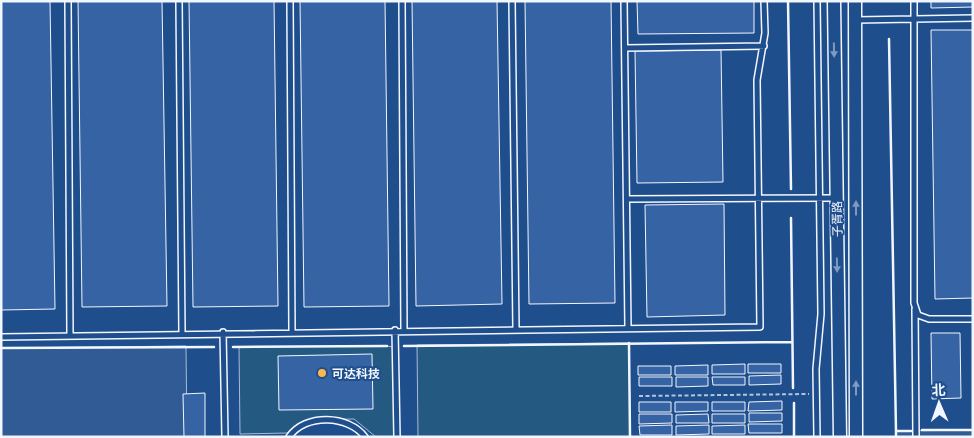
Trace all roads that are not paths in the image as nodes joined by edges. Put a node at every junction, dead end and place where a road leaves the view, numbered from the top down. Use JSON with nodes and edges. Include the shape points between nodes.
{"nodes":[{"id":1,"x":68,"y":1,"type":"edge"},
{"id":2,"x":179,"y":1,"type":"edge"},
{"id":3,"x":290,"y":1,"type":"edge"},
{"id":4,"x":402,"y":1,"type":"edge"},
{"id":5,"x":512,"y":1,"type":"edge"},
{"id":6,"x":624,"y":1,"type":"edge"},
{"id":7,"x":764,"y":1,"type":"edge"},
{"id":8,"x":817,"y":1,"type":"edge"},
{"id":9,"x":834,"y":1,"type":"edge"},
{"id":10,"x":856,"y":1,"type":"edge"},
{"id":11,"x":914,"y":1,"type":"edge"},
{"id":12,"x":973,"y":18,"type":"edge"},
{"id":13,"x":914,"y":19,"type":"junction"},
{"id":14,"x":856,"y":20,"type":"junction"},
{"id":15,"x":764,"y":46,"type":"junction"},
{"id":16,"x":625,"y":48,"type":"junction"},
{"id":17,"x":758,"y":198,"type":"junction"},
{"id":18,"x":820,"y":198,"type":"junction"},
{"id":19,"x":836,"y":198,"type":"junction"},
{"id":20,"x":627,"y":199,"type":"junction"},
{"id":21,"x":914,"y":303,"type":"junction"},
{"id":22,"x":973,"y":318,"type":"edge"},
{"id":23,"x":628,"y":328,"type":"junction"},
{"id":24,"x":516,"y":329,"type":"junction"},
{"id":25,"x":395,"y":330,"type":"junction"},
{"id":26,"x":404,"y":330,"type":"junction"},
{"id":27,"x":223,"y":332,"type":"junction"},
{"id":28,"x":292,"y":332,"type":"junction"},
{"id":29,"x":182,"y":333,"type":"junction"},
{"id":30,"x":70,"y":335,"type":"junction"},
{"id":31,"x":1,"y":337,"type":"edge"},
{"id":32,"x":225,"y":437,"type":"edge"},
{"id":33,"x":289,"y":437,"type":"edge"},
{"id":34,"x":365,"y":437,"type":"edge"},
{"id":35,"x":397,"y":437,"type":"edge"},
{"id":36,"x":817,"y":437,"type":"edge"},
{"id":37,"x":840,"y":437,"type":"edge"},
{"id":38,"x":856,"y":437,"type":"edge"},
{"id":39,"x":916,"y":437,"type":"edge"}],
"edges":[{"from":1,"to":30,"type":"lane"},
{"from":2,"to":29,"type":"lane"},
{"from":3,"to":28,"type":"lane"},
{"from":4,"to":26,"type":"lane"},
{"from":5,"to":24,"type":"lane"},
{"from":6,"to":16,"type":"lane"},
{"from":7,"to":15,"type":"lane"},
{"from":8,"to":18,"type":"lane"},
{"from":9,"to":19,"type":"street","name":"子胥路","one_way":true},
{"from":10,"to":14,"type":"street","name":"子胥路"},
{"from":11,"to":13,"type":"lane"},
{"from":12,"to":13,"type":"lane"},
{"from":13,"to":14,"type":"lane"},
{"from":13,"to":21,"type":"lane"},
{"from":38,"to":14,"type":"street","name":"子胥路","one_way":true},
{"from":15,"to":16,"type":"lane"},
{"from":15,"to":17,"type":"lane","via":[[757,80]]},
{"from":16,"to":20,"type":"lane"},
{"from":17,"to":18,"type":"lane"},
{"from":17,"to":20,"type":"lane"},
{"from":17,"to":23,"type":"lane","via":[[760,327]]},
{"from":18,"to":19,"type":"lane"},
{"from":18,"to":36,"type":"lane"},
{"from":19,"to":37,"type":"street","name":"子胥路","one_way":true},
{"from":20,"to":23,"type":"lane"},
{"from":21,"to":22,"type":"lane","via":[[918,315],[929,319]]},
{"from":21,"to":39,"type":"lane"},
{"from":23,"to":24,"type":"lane"},
{"from":24,"to":26,"type":"lane"},
{"from":25,"to":26,"type":"lane"},
{"from":25,"to":28,"type":"lane"},
{"from":25,"to":35,"type":"lane"},
{"from":27,"to":28,"type":"lane"},
{"from":27,"to":29,"type":"lane"},
{"from":27,"to":32,"type":"lane"},
{"from":29,"to":30,"type":"lane"},
{"from":30,"to":31,"type":"lane"},
{"from":33,"to":34,"type":"lane","via":[[299,426],[319,420],[343,421]]}]}
